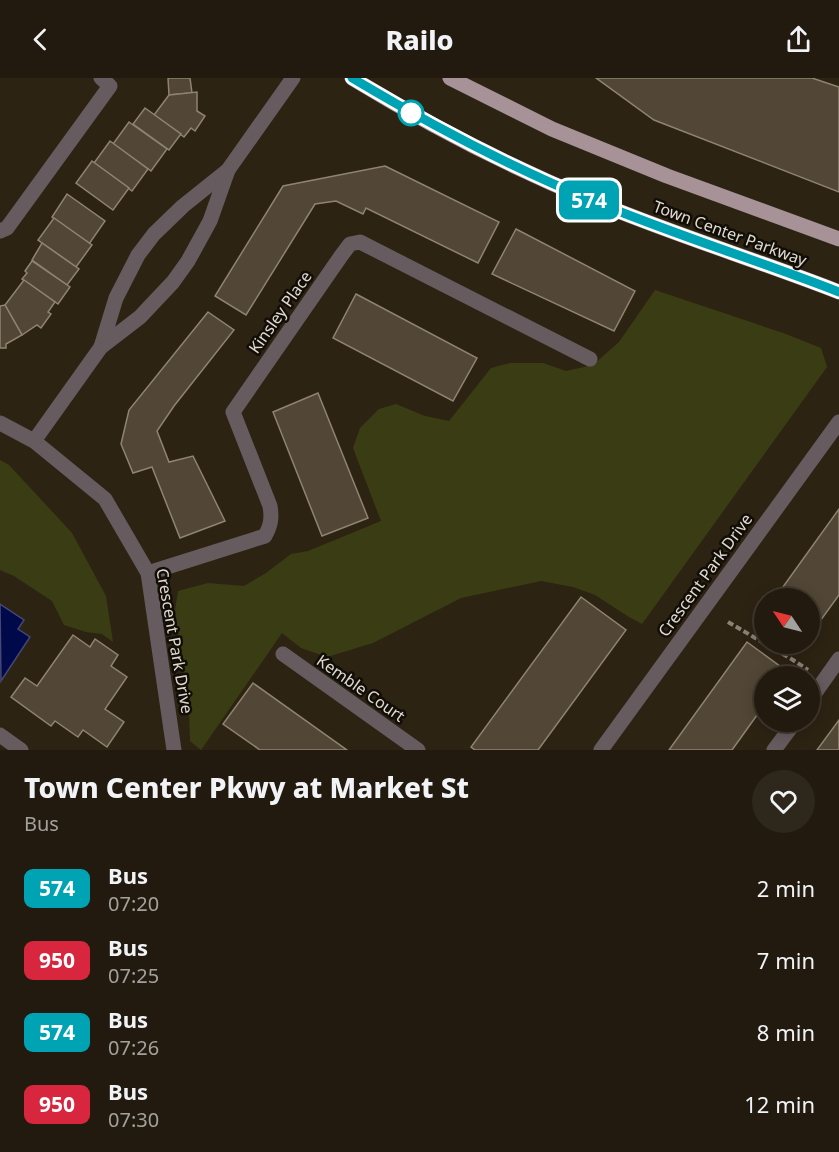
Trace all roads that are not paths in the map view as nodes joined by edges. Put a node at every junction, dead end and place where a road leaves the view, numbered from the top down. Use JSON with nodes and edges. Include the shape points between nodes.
{"nodes":[{"id":1,"x":101,"y":78,"type":"edge"},
{"id":2,"x":293,"y":78,"type":"edge"},
{"id":3,"x":352,"y":78,"type":"edge"},
{"id":4,"x":450,"y":78,"type":"edge"},
{"id":5,"x":228,"y":170,"type":"junction"},
{"id":6,"x":0,"y":231,"type":"edge"},
{"id":7,"x":839,"y":239,"type":"edge"},
{"id":8,"x":839,"y":292,"type":"edge"},
{"id":9,"x":101,"y":347,"type":"junction"},
{"id":10,"x":590,"y":359,"type":"dead end"},
{"id":11,"x":839,"y":422,"type":"edge"},
{"id":12,"x":0,"y":423,"type":"edge"},
{"id":13,"x":34,"y":441,"type":"junction"},
{"id":14,"x":148,"y":573,"type":"junction"},
{"id":15,"x":283,"y":654,"type":"dead end"},
{"id":16,"x":839,"y":659,"type":"edge"},
{"id":17,"x":820,"y":686,"type":"edge"},
{"id":18,"x":788,"y":732,"type":"edge"},
{"id":19,"x":0,"y":735,"type":"edge"},
{"id":20,"x":21,"y":750,"type":"edge"},
{"id":21,"x":174,"y":750,"type":"edge"},
{"id":22,"x":418,"y":750,"type":"edge"},
{"id":23,"x":601,"y":750,"type":"edge"},
{"id":24,"x":774,"y":750,"type":"edge"}],
"edges":[{"from":1,"to":6,"type":"street","via":[[110,86],[7,228]]},
{"from":2,"to":5,"type":"street"},
{"from":3,"to":8,"type":"main road","name":"Town Center Parkway","via":[[436,128],[590,200]]},
{"from":4,"to":7,"type":"main road","name":"Town Center Parkway","via":[[560,133]]},
{"from":5,"to":9,"type":"street","via":[[210,222],[173,282],[140,317]]},
{"from":5,"to":9,"type":"street","via":[[183,206],[138,255],[116,298]]},
{"from":9,"to":13,"type":"street"},
{"from":10,"to":14,"type":"street","name":"Kinsley Place","via":[[360,242],[350,244],[233,412],[270,506],[272,517],[265,536]]},
{"from":11,"to":23,"type":"street","name":"Crescent Park Drive"},
{"from":12,"to":13,"type":"street","name":"Crescent Park Drive"},
{"from":13,"to":14,"type":"street","name":"Crescent Park Drive","via":[[105,499]]},
{"from":14,"to":21,"type":"street","name":"Crescent Park Drive"},
{"from":15,"to":22,"type":"street","name":"Kemble Court"},
{"from":16,"to":17,"type":"street"},
{"from":18,"to":24,"type":"street"},
{"from":19,"to":20,"type":"street"}]}
